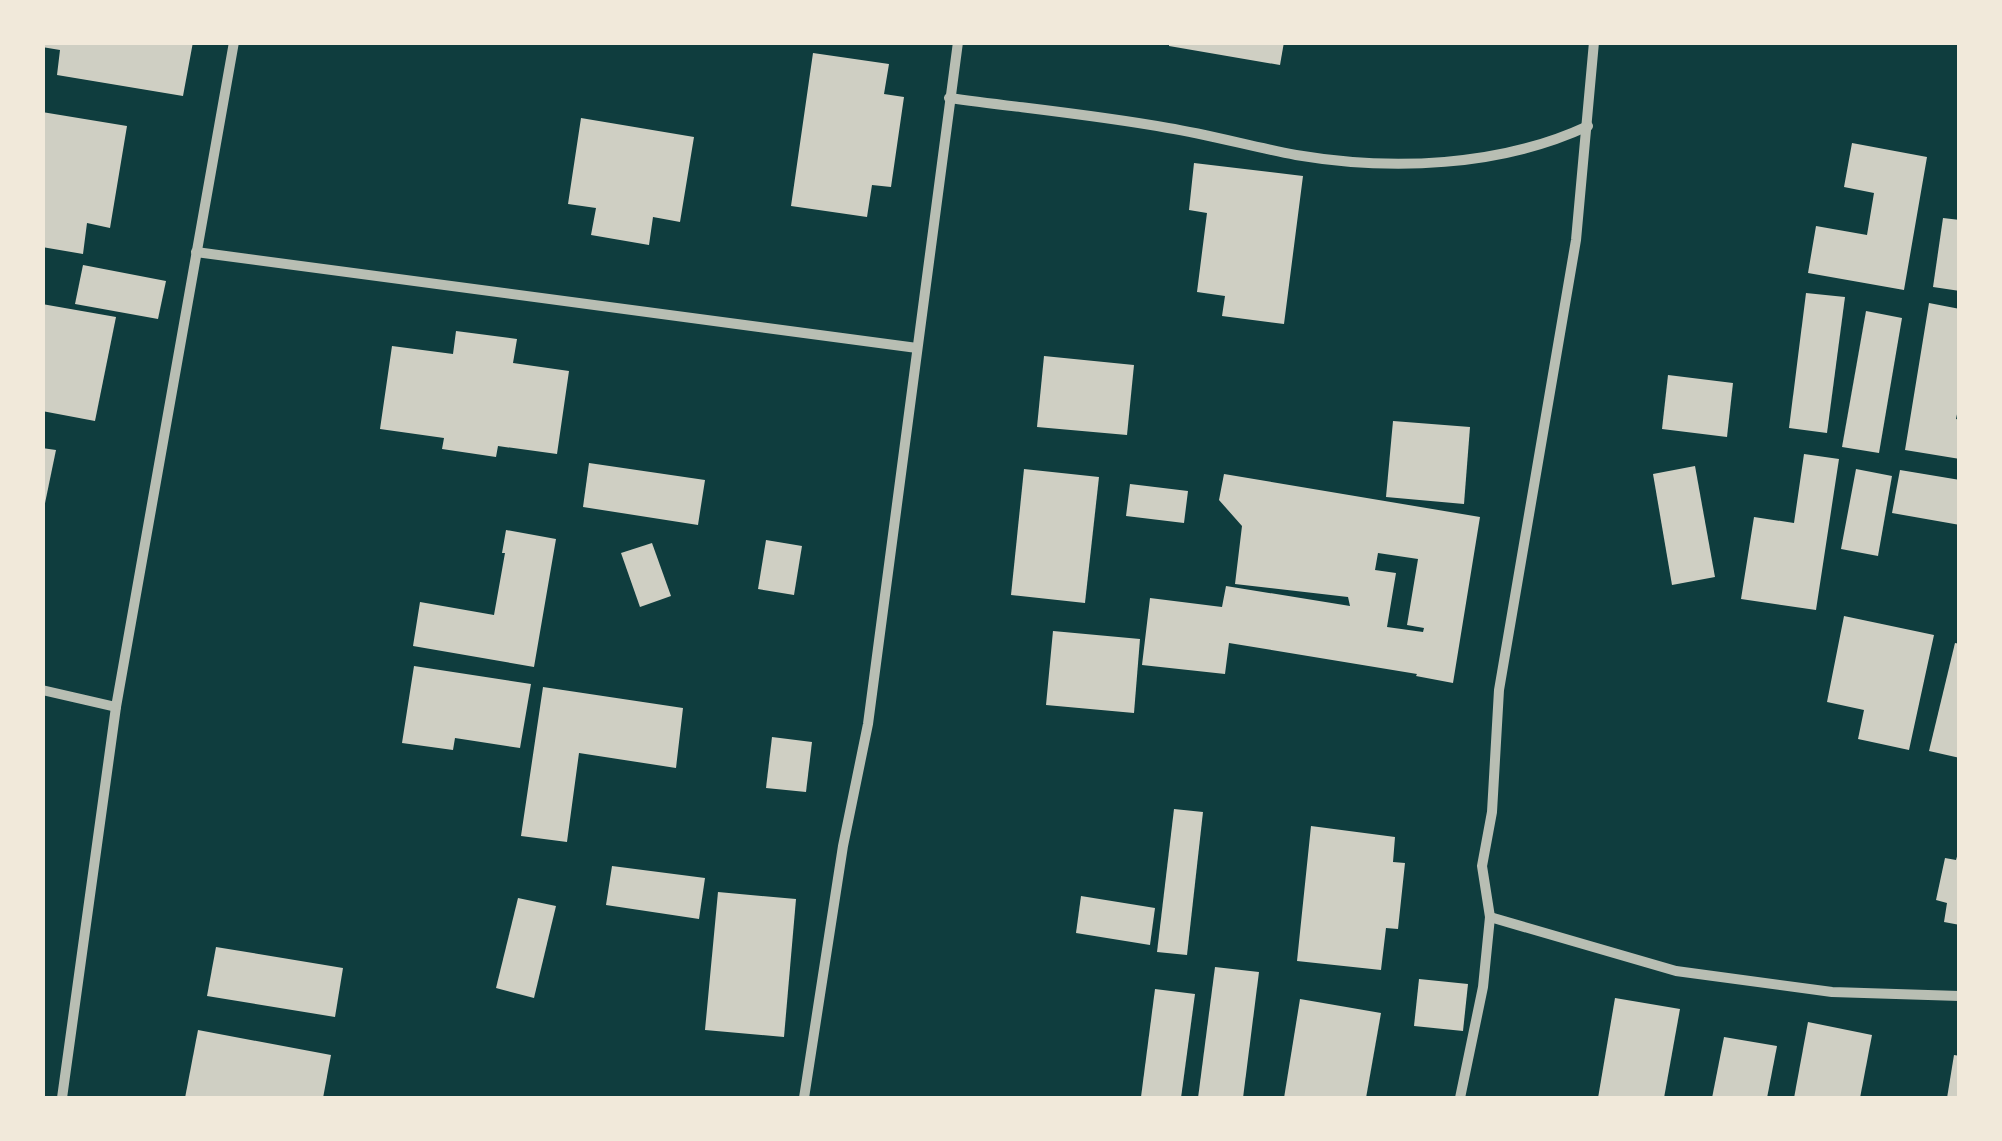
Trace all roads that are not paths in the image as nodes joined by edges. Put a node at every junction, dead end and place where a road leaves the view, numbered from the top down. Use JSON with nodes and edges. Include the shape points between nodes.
{"nodes":[{"id":1,"x":234,"y":42,"type":"edge"},
{"id":2,"x":958,"y":42,"type":"edge"},
{"id":3,"x":1594,"y":42,"type":"edge"},
{"id":4,"x":949,"y":98,"type":"junction"},
{"id":5,"x":1588,"y":126,"type":"junction"},
{"id":6,"x":196,"y":252,"type":"junction"},
{"id":7,"x":918,"y":348,"type":"junction"},
{"id":8,"x":42,"y":690,"type":"edge"},
{"id":9,"x":116,"y":706,"type":"junction"},
{"id":10,"x":1490,"y":917,"type":"junction"},
{"id":11,"x":1960,"y":996,"type":"edge"},
{"id":12,"x":62,"y":1098,"type":"edge"},
{"id":13,"x":804,"y":1098,"type":"edge"},
{"id":14,"x":1460,"y":1098,"type":"edge"}],
"edges":[{"from":1,"to":6,"type":"street"},
{"from":2,"to":4,"type":"street"},
{"from":3,"to":5,"type":"street"},
{"from":4,"to":5,"type":"street","via":[[1381,165],[1478,158]]},
{"from":4,"to":7,"type":"street"},
{"from":5,"to":10,"type":"street","via":[[1576,240],[1499,690],[1482,866]]},
{"from":6,"to":7,"type":"street"},
{"from":6,"to":9,"type":"street"},
{"from":7,"to":13,"type":"street","via":[[868,724]]},
{"from":8,"to":9,"type":"street"},
{"from":9,"to":12,"type":"street"},
{"from":10,"to":11,"type":"street","via":[[1676,971],[1832,992]]},
{"from":10,"to":14,"type":"street"}]}
